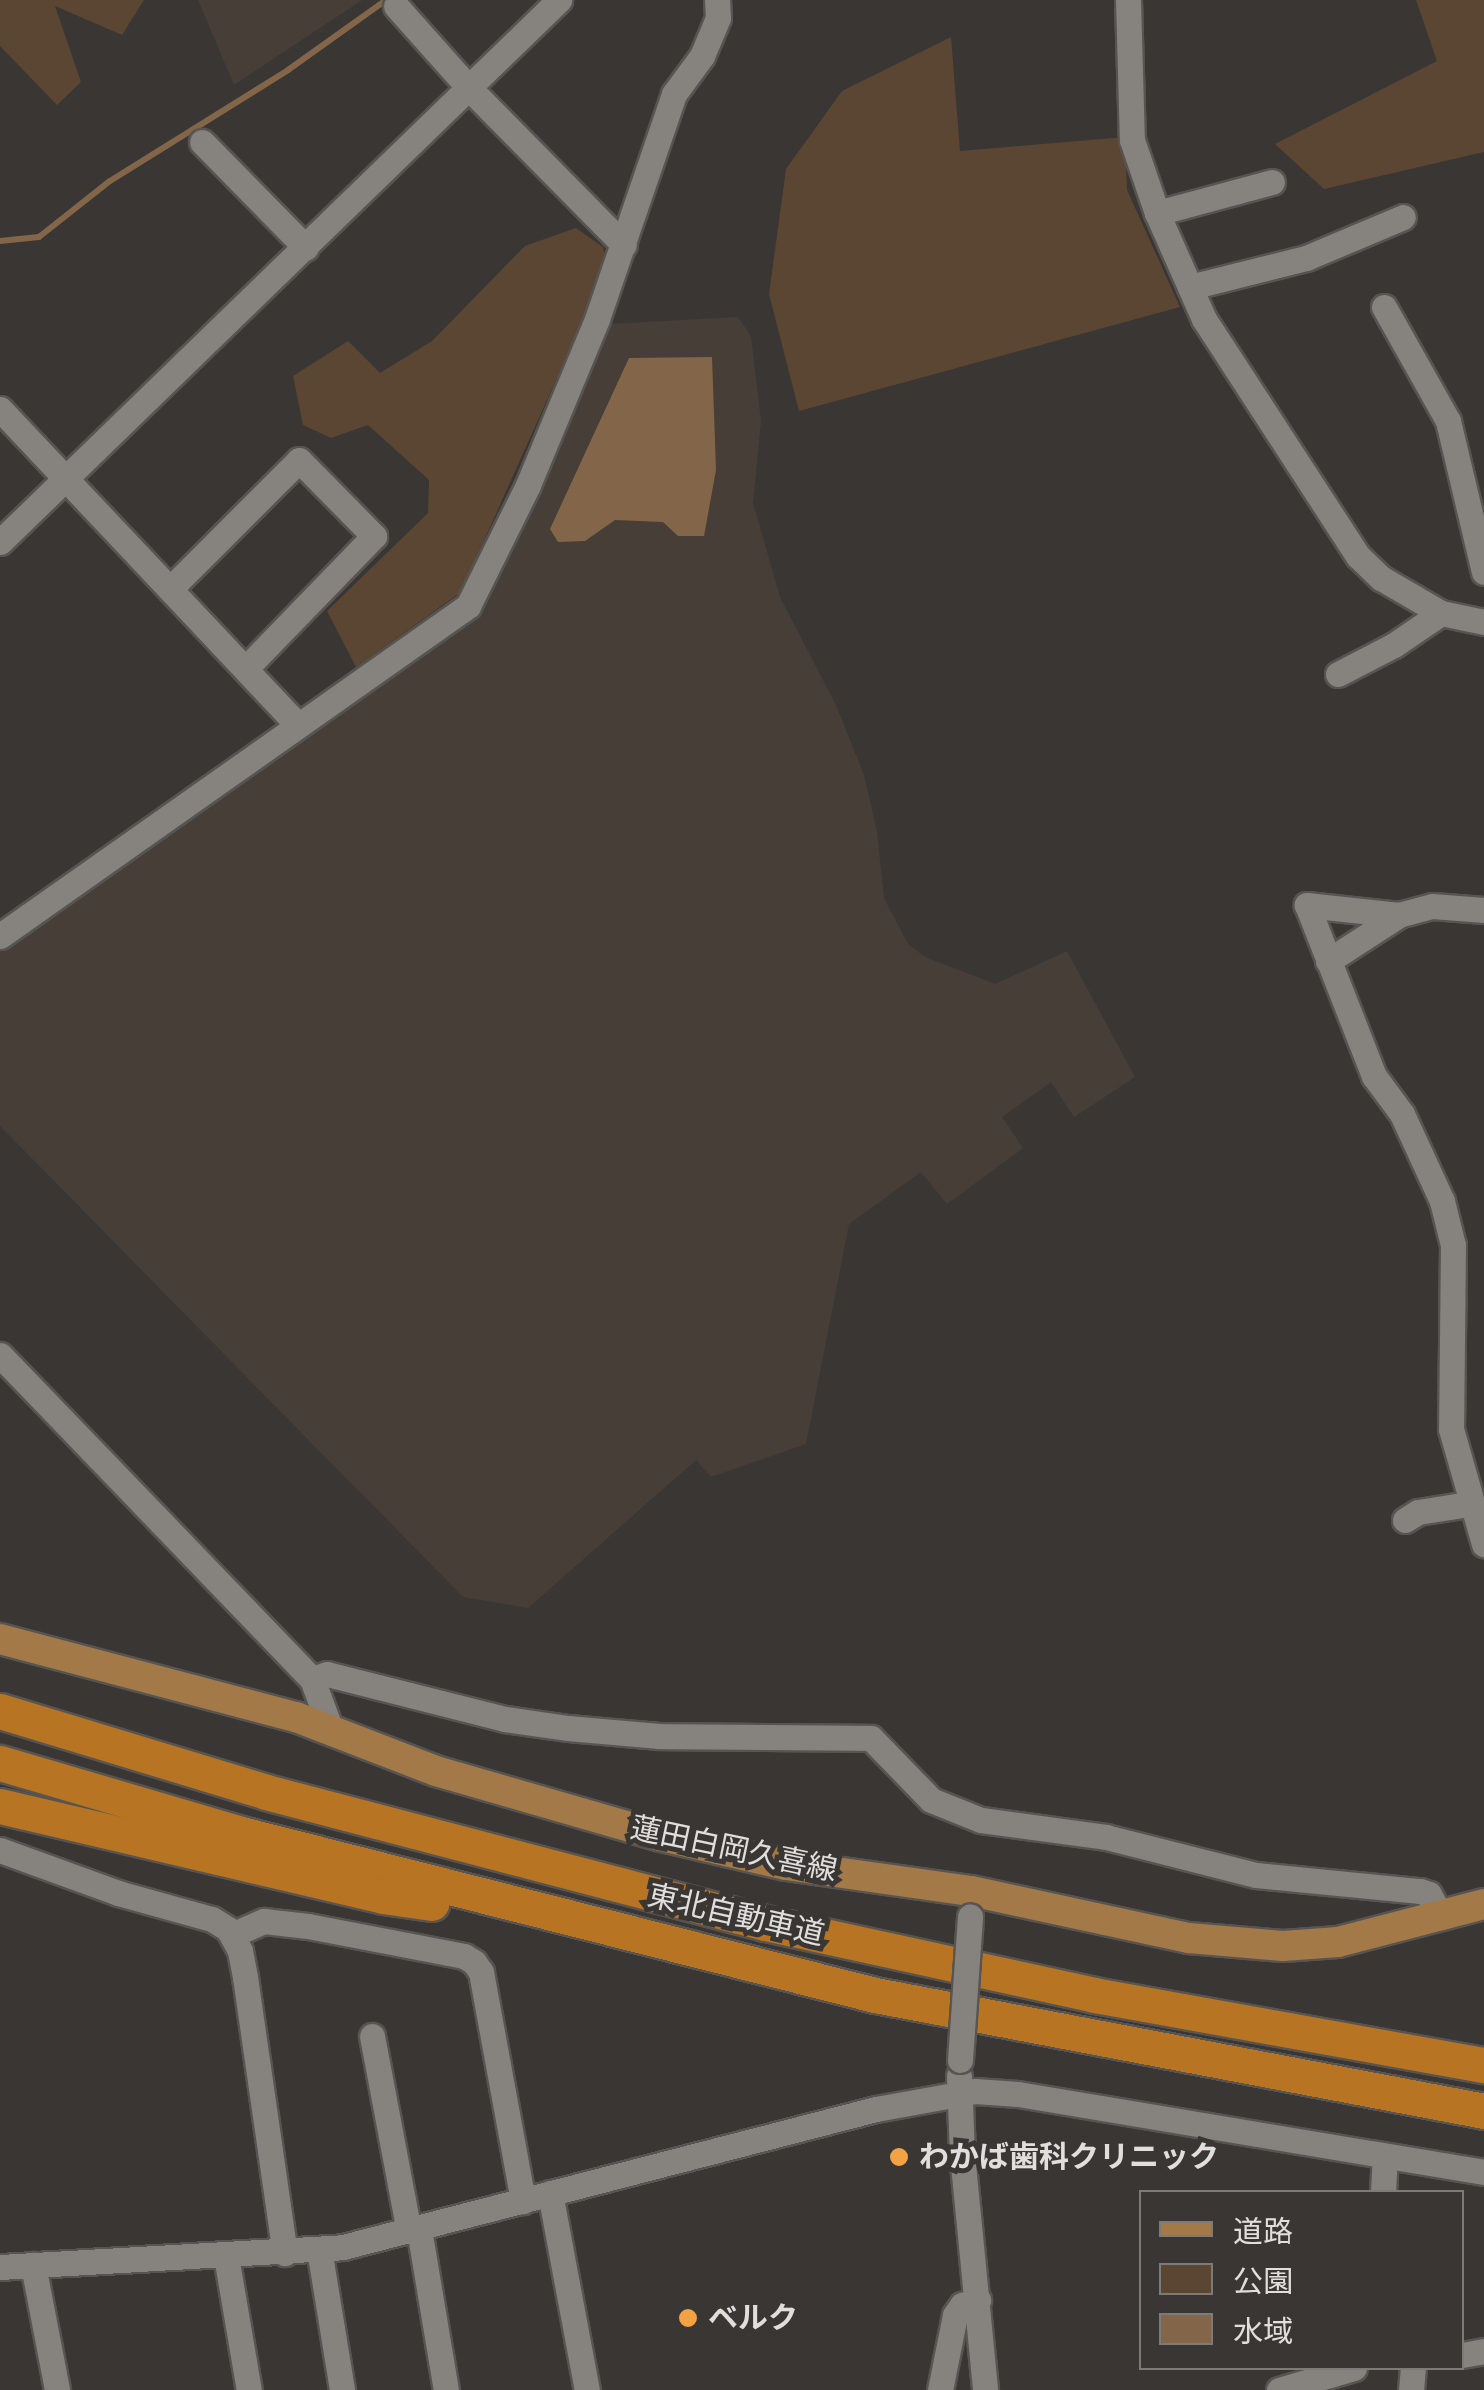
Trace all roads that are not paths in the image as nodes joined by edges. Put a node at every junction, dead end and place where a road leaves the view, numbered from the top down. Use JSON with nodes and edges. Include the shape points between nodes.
{"nodes":[{"id":1,"x":560,"y":0,"type":"edge"},
{"id":2,"x":717,"y":0,"type":"edge"},
{"id":3,"x":1128,"y":0,"type":"edge"},
{"id":4,"x":396,"y":6,"type":"dead end"},
{"id":5,"x":470,"y":89,"type":"junction"},
{"id":6,"x":202,"y":142,"type":"dead end"},
{"id":7,"x":1272,"y":182,"type":"dead end"},
{"id":8,"x":1157,"y":213,"type":"junction"},
{"id":9,"x":1403,"y":217,"type":"dead end"},
{"id":10,"x":624,"y":244,"type":"junction"},
{"id":11,"x":306,"y":248,"type":"junction"},
{"id":12,"x":1190,"y":287,"type":"junction"},
{"id":13,"x":1384,"y":307,"type":"dead end"},
{"id":14,"x":0,"y":409,"type":"edge"},
{"id":15,"x":68,"y":480,"type":"junction"},
{"id":16,"x":0,"y":542,"type":"edge"},
{"id":17,"x":1484,"y":572,"type":"edge"},
{"id":18,"x":170,"y":589,"type":"junction"},
{"id":19,"x":1441,"y":613,"type":"junction"},
{"id":20,"x":1484,"y":622,"type":"edge"},
{"id":21,"x":245,"y":669,"type":"junction"},
{"id":22,"x":1338,"y":674,"type":"dead end"},
{"id":23,"x":298,"y":726,"type":"junction"},
{"id":24,"x":1484,"y":910,"type":"edge"},
{"id":25,"x":1399,"y":915,"type":"junction"},
{"id":26,"x":0,"y":936,"type":"edge"},
{"id":27,"x":1328,"y":961,"type":"junction"},
{"id":28,"x":0,"y":1354,"type":"edge"},
{"id":29,"x":1469,"y":1504,"type":"junction"},
{"id":30,"x":1405,"y":1520,"type":"dead end"},
{"id":31,"x":1484,"y":1544,"type":"edge"},
{"id":32,"x":0,"y":1638,"type":"edge"},
{"id":33,"x":312,"y":1679,"type":"junction"},
{"id":34,"x":0,"y":1711,"type":"edge"},
{"id":35,"x":330,"y":1730,"type":"junction"},
{"id":36,"x":0,"y":1764,"type":"edge"},
{"id":37,"x":0,"y":1806,"type":"edge"},
{"id":38,"x":0,"y":1850,"type":"edge"},
{"id":39,"x":970,"y":1904,"type":"junction"},
{"id":40,"x":1484,"y":1904,"type":"edge"},
{"id":41,"x":1440,"y":1917,"type":"junction"},
{"id":42,"x":602,"y":1928,"type":"junction"},
{"id":43,"x":232,"y":1934,"type":"junction"},
{"id":44,"x":372,"y":2036,"type":"dead end"},
{"id":45,"x":1484,"y":2065,"type":"edge"},
{"id":46,"x":958,"y":2092,"type":"junction"},
{"id":47,"x":1484,"y":2111,"type":"edge"},
{"id":48,"x":1385,"y":2158,"type":"junction"},
{"id":49,"x":1484,"y":2172,"type":"edge"},
{"id":50,"x":1384,"y":2190,"type":"edge"},
{"id":51,"x":550,"y":2193,"type":"junction"},
{"id":52,"x":523,"y":2201,"type":"junction"},
{"id":53,"x":414,"y":2230,"type":"junction"},
{"id":54,"x":319,"y":2249,"type":"junction"},
{"id":55,"x":285,"y":2253,"type":"junction"},
{"id":56,"x":226,"y":2256,"type":"junction"},
{"id":57,"x":33,"y":2265,"type":"junction"},
{"id":58,"x":0,"y":2267,"type":"edge"},
{"id":59,"x":978,"y":2300,"type":"junction"},
{"id":60,"x":1347,"y":2370,"type":"edge"},
{"id":61,"x":57,"y":2390,"type":"edge"},
{"id":62,"x":249,"y":2390,"type":"edge"},
{"id":63,"x":342,"y":2390,"type":"edge"},
{"id":64,"x":446,"y":2390,"type":"edge"},
{"id":65,"x":587,"y":2390,"type":"edge"},
{"id":66,"x":940,"y":2390,"type":"edge"},
{"id":67,"x":986,"y":2390,"type":"edge"},
{"id":68,"x":1280,"y":2390,"type":"edge"}],
"edges":[{"from":1,"to":5,"type":"street"},
{"from":2,"to":10,"type":"street","via":[[718,18],[702,56],[674,94]]},
{"from":3,"to":8,"type":"street","via":[[1132,140]]},
{"from":4,"to":5,"type":"street"},
{"from":5,"to":10,"type":"street"},
{"from":5,"to":11,"type":"street"},
{"from":6,"to":11,"type":"street"},
{"from":7,"to":8,"type":"street"},
{"from":8,"to":12,"type":"street"},
{"from":9,"to":12,"type":"street","via":[[1306,258]]},
{"from":10,"to":23,"type":"street","via":[[528,485],[468,606]]},
{"from":11,"to":15,"type":"street"},
{"from":12,"to":19,"type":"street","via":[[1204,319],[1358,556],[1381,578]]},
{"from":13,"to":17,"type":"street","via":[[1448,421]]},
{"from":14,"to":15,"type":"street"},
{"from":15,"to":16,"type":"street"},
{"from":15,"to":18,"type":"street"},
{"from":18,"to":21,"type":"street"},
{"from":18,"to":21,"type":"street","via":[[299,460],[374,536]]},
{"from":19,"to":20,"type":"street"},
{"from":19,"to":22,"type":"street"},
{"from":21,"to":23,"type":"street"},
{"from":23,"to":26,"type":"street"},
{"from":24,"to":25,"type":"street","via":[[1432,906]]},
{"from":25,"to":27,"type":"street"},
{"from":25,"to":27,"type":"street","via":[[1307,905]]},
{"from":27,"to":29,"type":"street","via":[[1374,1076],[1402,1114],[1442,1201],[1453,1244],[1451,1429]]},
{"from":28,"to":33,"type":"street"},
{"from":29,"to":30,"type":"street"},
{"from":29,"to":31,"type":"street"},
{"from":32,"to":35,"type":"main road","name":"蓮田白岡久喜線"},
{"from":33,"to":35,"type":"street"},
{"from":33,"to":41,"type":"street","via":[[327,1674],[505,1720],[568,1728],[658,1736],[871,1738],[931,1800],[981,1820],[1106,1837],[1256,1875],[1420,1892],[1429,1894]]},
{"from":34,"to":45,"type":"highway","name":"東北自動車道","via":[[266,1792],[766,1923],[1094,1995]]},
{"from":35,"to":39,"type":"main road","name":"蓮田白岡久喜線","via":[[484,1787],[680,1841]]},
{"from":36,"to":42,"type":"highway","name":"東北自動車道"},
{"from":37,"to":42,"type":"highway","via":[[383,1896]]},
{"from":38,"to":43,"type":"street","via":[[118,1894],[212,1918]]},
{"from":39,"to":41,"type":"main road","name":"蓮田白岡久喜線","via":[[1249,1945],[1338,1942]]},
{"from":39,"to":46,"type":"street","bridge":true},
{"from":40,"to":41,"type":"main road","name":"蓮田白岡久喜線"},
{"from":42,"to":47,"type":"highway","name":"東北自動車道","via":[[875,1995]]},
{"from":43,"to":52,"type":"street","via":[[264,1921],[308,1926],[474,1962]]},
{"from":43,"to":55,"type":"street","via":[[245,1978]]},
{"from":44,"to":53,"type":"street"},
{"from":46,"to":48,"type":"street","via":[[1018,2094]]},
{"from":46,"to":51,"type":"street"},
{"from":46,"to":59,"type":"street"},
{"from":48,"to":49,"type":"street"},
{"from":48,"to":50,"type":"street"},
{"from":51,"to":52,"type":"street"},
{"from":51,"to":65,"type":"street"},
{"from":52,"to":53,"type":"street"},
{"from":53,"to":54,"type":"street"},
{"from":53,"to":64,"type":"street"},
{"from":54,"to":55,"type":"street"},
{"from":54,"to":63,"type":"street"},
{"from":55,"to":56,"type":"street"},
{"from":56,"to":57,"type":"street"},
{"from":56,"to":62,"type":"street"},
{"from":57,"to":58,"type":"street"},
{"from":57,"to":61,"type":"street"},
{"from":59,"to":66,"type":"street","via":[[955,2315]]},
{"from":59,"to":67,"type":"street"},
{"from":60,"to":68,"type":"street"}]}
